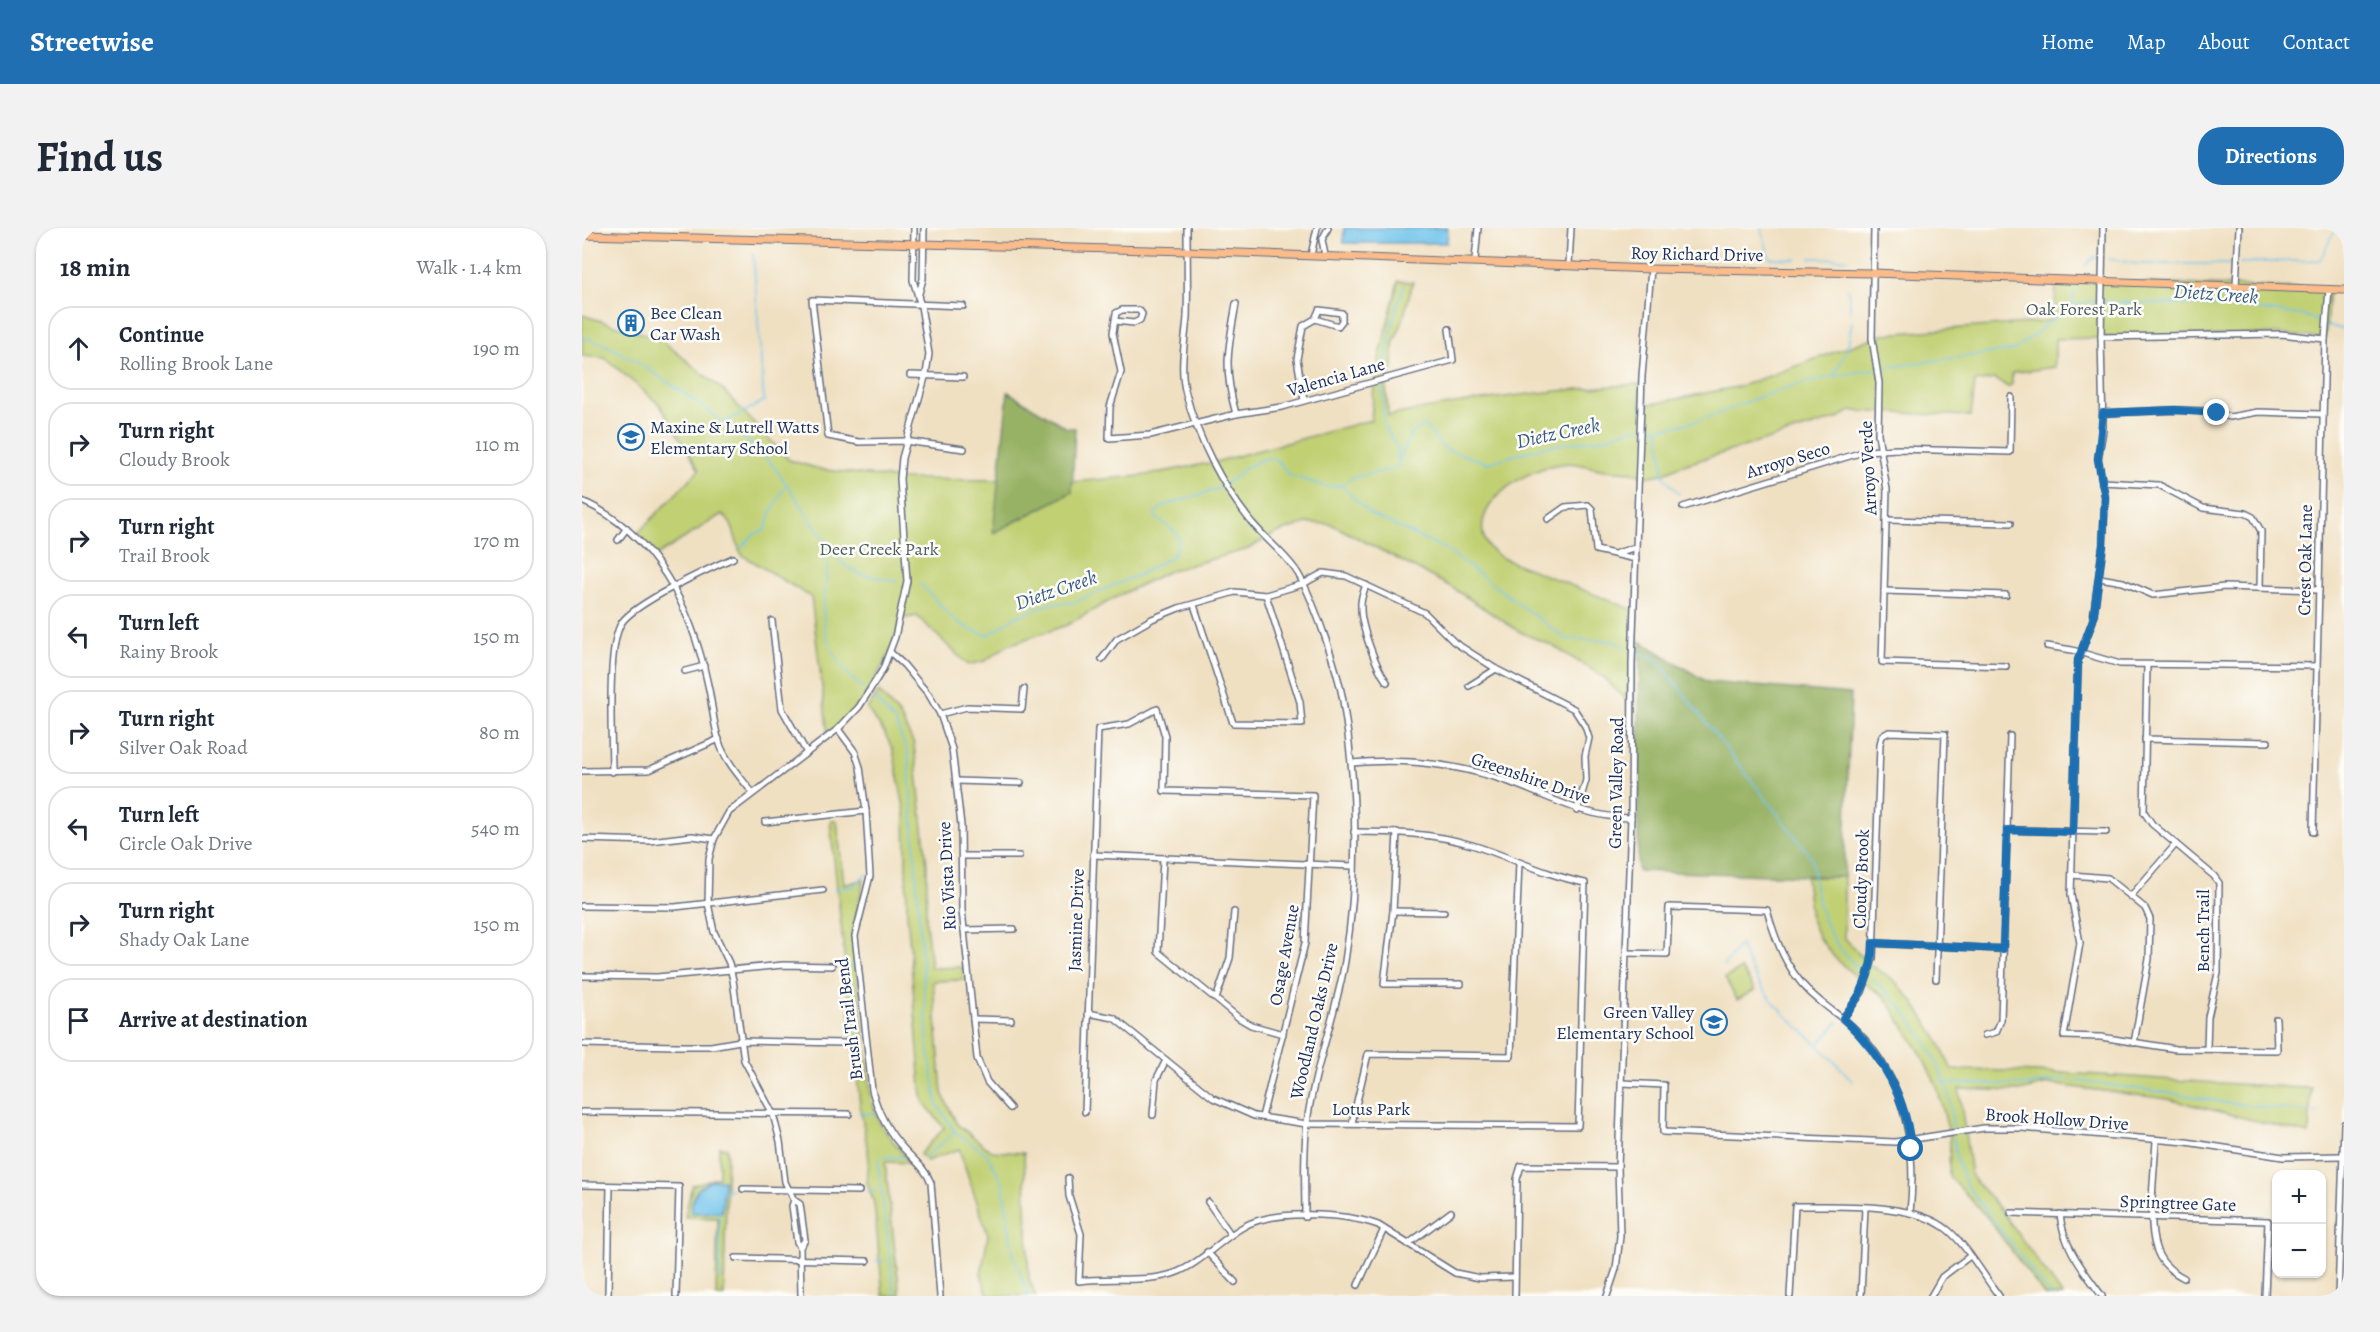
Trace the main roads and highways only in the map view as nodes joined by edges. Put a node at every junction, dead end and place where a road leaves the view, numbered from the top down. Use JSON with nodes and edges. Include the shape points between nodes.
{"nodes":[{"id":1,"x":582,"y":235,"type":"edge"},
{"id":2,"x":2344,"y":290,"type":"edge"}],
"edges":[{"from":1,"to":2,"type":"main road","name":"Roy Richard Drive","via":[[1324,255]]}]}
